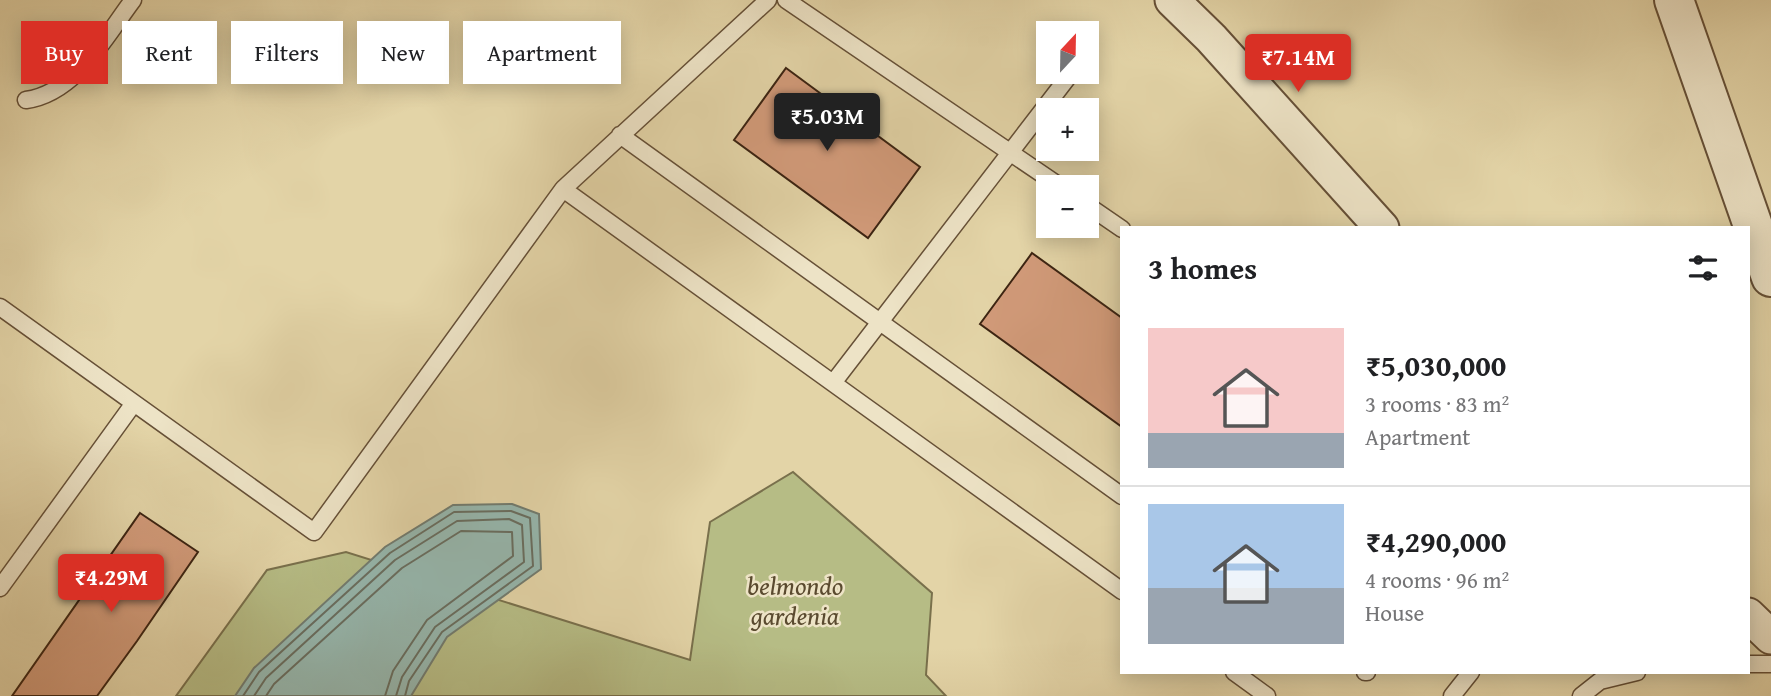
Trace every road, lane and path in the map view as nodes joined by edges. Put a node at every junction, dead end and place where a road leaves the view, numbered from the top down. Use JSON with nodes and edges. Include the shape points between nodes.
{"nodes":[{"id":1,"x":133,"y":0,"type":"edge"},
{"id":2,"x":768,"y":0,"type":"edge"},
{"id":3,"x":786,"y":0,"type":"edge"},
{"id":4,"x":1172,"y":0,"type":"edge"},
{"id":5,"x":1674,"y":0,"type":"edge"},
{"id":6,"x":1063,"y":84,"type":"edge"},
{"id":7,"x":26,"y":100,"type":"dead end"},
{"id":8,"x":620,"y":135,"type":"junction"},
{"id":9,"x":1010,"y":153,"type":"junction"},
{"id":10,"x":1043,"y":175,"type":"edge"},
{"id":11,"x":562,"y":189,"type":"junction"},
{"id":12,"x":1099,"y":213,"type":"edge"},
{"id":13,"x":1380,"y":226,"type":"edge"},
{"id":14,"x":1120,"y":228,"type":"edge"},
{"id":15,"x":1771,"y":277,"type":"edge"},
{"id":16,"x":0,"y":307,"type":"edge"},
{"id":17,"x":880,"y":322,"type":"junction"},
{"id":18,"x":833,"y":383,"type":"junction"},
{"id":19,"x":134,"y":403,"type":"junction"},
{"id":20,"x":1120,"y":495,"type":"edge"},
{"id":21,"x":0,"y":588,"type":"edge"},
{"id":22,"x":1120,"y":590,"type":"edge"},
{"id":23,"x":1750,"y":617,"type":"edge"},
{"id":24,"x":1771,"y":637,"type":"edge"},
{"id":25,"x":1750,"y":664,"type":"edge"},
{"id":26,"x":1771,"y":664,"type":"edge"},
{"id":27,"x":1237,"y":674,"type":"edge"},
{"id":28,"x":1469,"y":674,"type":"edge"},
{"id":29,"x":1629,"y":674,"type":"edge"},
{"id":30,"x":1267,"y":696,"type":"edge"},
{"id":31,"x":1452,"y":696,"type":"edge"},
{"id":32,"x":1581,"y":696,"type":"edge"}],
"edges":[{"from":1,"to":7,"type":"lane","via":[[62,87],[46,97]]},
{"from":2,"to":8,"type":"lane"},
{"from":3,"to":9,"type":"lane"},
{"from":4,"to":13,"type":"street"},
{"from":5,"to":15,"type":"street"},
{"from":6,"to":9,"type":"lane"},
{"from":8,"to":11,"type":"lane"},
{"from":8,"to":17,"type":"lane"},
{"from":9,"to":10,"type":"lane"},
{"from":9,"to":17,"type":"lane"},
{"from":11,"to":18,"type":"lane"},
{"from":11,"to":19,"type":"lane","via":[[314,532]]},
{"from":12,"to":14,"type":"lane"},
{"from":16,"to":19,"type":"lane"},
{"from":17,"to":18,"type":"lane"},
{"from":17,"to":20,"type":"lane"},
{"from":18,"to":22,"type":"lane"},
{"from":19,"to":21,"type":"lane"},
{"from":23,"to":24,"type":"street"},
{"from":25,"to":26,"type":"lane"},
{"from":27,"to":30,"type":"lane"},
{"from":28,"to":31,"type":"lane"},
{"from":29,"to":32,"type":"lane","via":[[1600,681]]}]}
